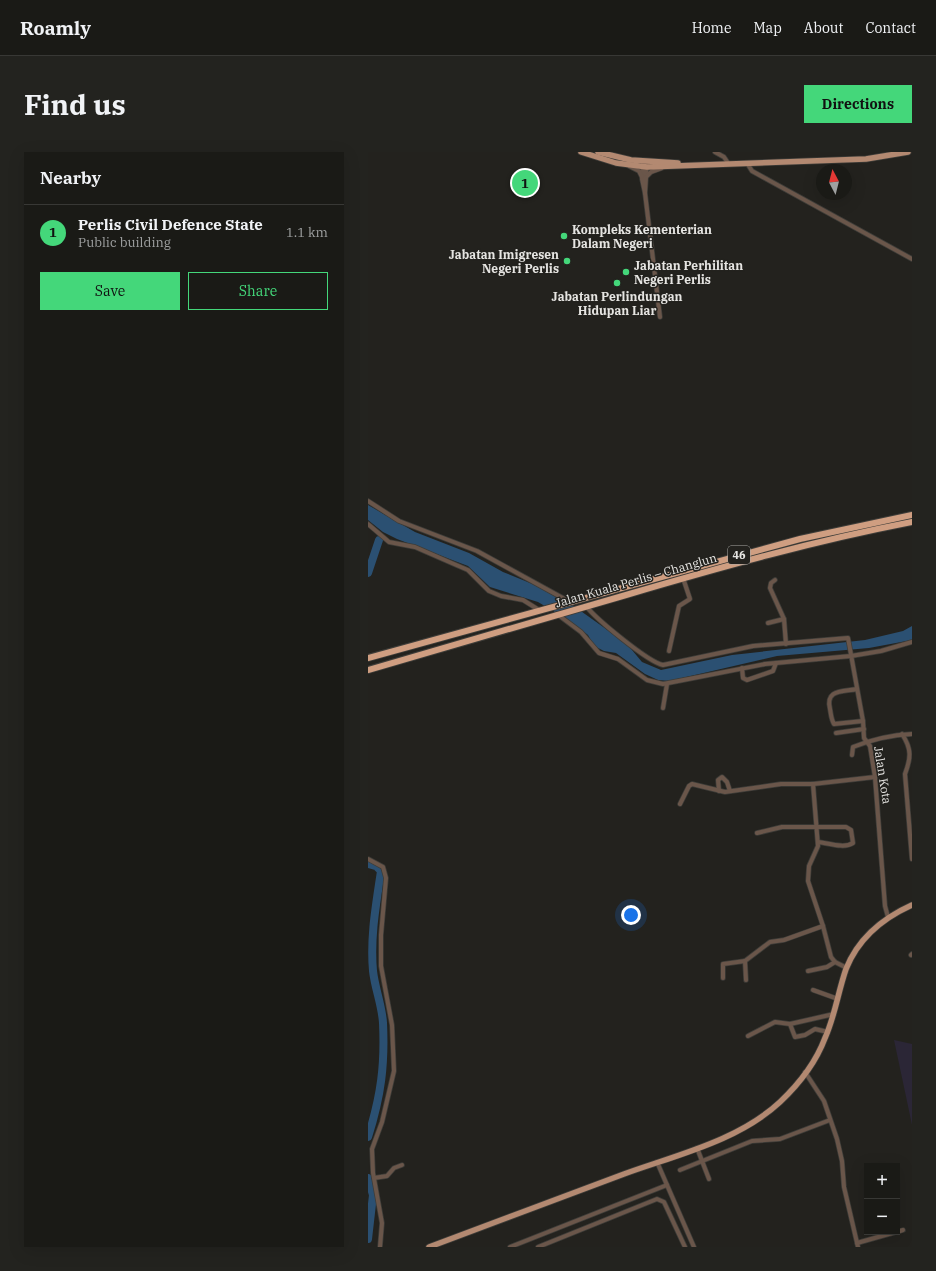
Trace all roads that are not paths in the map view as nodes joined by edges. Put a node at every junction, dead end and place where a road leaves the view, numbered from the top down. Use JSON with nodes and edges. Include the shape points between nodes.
{"nodes":[{"id":1,"x":600,"y":152,"type":"edge"},
{"id":2,"x":715,"y":152,"type":"edge"},
{"id":3,"x":908,"y":152,"type":"edge"},
{"id":4,"x":584,"y":153,"type":"edge"},
{"id":5,"x":728,"y":163,"type":"junction"},
{"id":6,"x":747,"y":163,"type":"junction"},
{"id":7,"x":645,"y":164,"type":"junction"},
{"id":8,"x":694,"y":165,"type":"junction"},
{"id":9,"x":629,"y":166,"type":"junction"},
{"id":10,"x":668,"y":167,"type":"junction"},
{"id":11,"x":644,"y":179,"type":"junction"},
{"id":12,"x":912,"y":259,"type":"edge"},
{"id":13,"x":660,"y":318,"type":"dead end"},
{"id":14,"x":368,"y":501,"type":"edge"},
{"id":15,"x":912,"y":515,"type":"edge"},
{"id":16,"x":912,"y":522,"type":"edge"},
{"id":17,"x":368,"y":524,"type":"edge"},
{"id":18,"x":684,"y":578,"type":"junction"},
{"id":19,"x":775,"y":580,"type":"dead end"},
{"id":20,"x":569,"y":602,"type":"junction"},
{"id":21,"x":584,"y":607,"type":"junction"},
{"id":22,"x":540,"y":610,"type":"junction"},
{"id":23,"x":557,"y":614,"type":"junction"},
{"id":24,"x":784,"y":619,"type":"junction"},
{"id":25,"x":768,"y":623,"type":"dead end"},
{"id":26,"x":912,"y":642,"type":"edge"},
{"id":27,"x":786,"y":644,"type":"junction"},
{"id":28,"x":669,"y":651,"type":"dead end"},
{"id":29,"x":850,"y":654,"type":"junction"},
{"id":30,"x":368,"y":658,"type":"edge"},
{"id":31,"x":776,"y":663,"type":"junction"},
{"id":32,"x":742,"y":668,"type":"junction"},
{"id":33,"x":368,"y":670,"type":"edge"},
{"id":34,"x":667,"y":684,"type":"junction"},
{"id":35,"x":857,"y":689,"type":"junction"},
{"id":36,"x":663,"y":708,"type":"dead end"},
{"id":37,"x":863,"y":721,"type":"junction"},
{"id":38,"x":864,"y":729,"type":"junction"},
{"id":39,"x":836,"y":733,"type":"dead end"},
{"id":40,"x":902,"y":734,"type":"junction"},
{"id":41,"x":912,"y":734,"type":"edge"},
{"id":42,"x":866,"y":741,"type":"junction"},
{"id":43,"x":852,"y":755,"type":"dead end"},
{"id":44,"x":875,"y":777,"type":"junction"},
{"id":45,"x":813,"y":784,"type":"junction"},
{"id":46,"x":719,"y":791,"type":"junction"},
{"id":47,"x":730,"y":791,"type":"junction"},
{"id":48,"x":680,"y":804,"type":"dead end"},
{"id":49,"x":817,"y":827,"type":"junction"},
{"id":50,"x":758,"y":834,"type":"dead end"},
{"id":51,"x":818,"y":842,"type":"junction"},
{"id":52,"x":368,"y":859,"type":"edge"},
{"id":53,"x":912,"y":859,"type":"edge"},
{"id":54,"x":911,"y":907,"type":"edge"},
{"id":55,"x":888,"y":917,"type":"junction"},
{"id":56,"x":823,"y":926,"type":"junction"},
{"id":57,"x":745,"y":961,"type":"junction"},
{"id":58,"x":835,"y":962,"type":"junction"},
{"id":59,"x":847,"y":968,"type":"junction"},
{"id":60,"x":808,"y":971,"type":"dead end"},
{"id":61,"x":723,"y":978,"type":"dead end"},
{"id":62,"x":746,"y":980,"type":"dead end"},
{"id":63,"x":813,"y":990,"type":"dead end"},
{"id":64,"x":838,"y":999,"type":"junction"},
{"id":65,"x":834,"y":1014,"type":"junction"},
{"id":66,"x":790,"y":1024,"type":"junction"},
{"id":67,"x":828,"y":1032,"type":"junction"},
{"id":68,"x":748,"y":1036,"type":"dead end"},
{"id":69,"x":805,"y":1072,"type":"junction"},
{"id":70,"x":830,"y":1120,"type":"junction"},
{"id":71,"x":697,"y":1147,"type":"junction"},
{"id":72,"x":703,"y":1159,"type":"junction"},
{"id":73,"x":657,"y":1162,"type":"junction"},
{"id":74,"x":402,"y":1164,"type":"dead end"},
{"id":75,"x":680,"y":1170,"type":"dead end"},
{"id":76,"x":374,"y":1178,"type":"junction"},
{"id":77,"x":709,"y":1179,"type":"dead end"},
{"id":78,"x":666,"y":1183,"type":"junction"},
{"id":79,"x":903,"y":1230,"type":"dead end"},
{"id":80,"x":900,"y":1231,"type":"edge"},
{"id":81,"x":887,"y":1235,"type":"edge"},
{"id":82,"x":858,"y":1245,"type":"edge"},
{"id":83,"x":380,"y":1247,"type":"edge"},
{"id":84,"x":429,"y":1247,"type":"edge"},
{"id":85,"x":510,"y":1247,"type":"edge"},
{"id":86,"x":538,"y":1247,"type":"edge"},
{"id":87,"x":685,"y":1247,"type":"edge"},
{"id":88,"x":694,"y":1247,"type":"edge"}],
"edges":[{"from":1,"to":7,"type":"main road"},
{"from":2,"to":5,"type":"street"},
{"from":3,"to":6,"type":"main road","via":[[866,159]]},
{"from":4,"to":9,"type":"main road"},
{"from":5,"to":6,"type":"main road"},
{"from":5,"to":8,"type":"main road"},
{"from":6,"to":12,"type":"street","via":[[752,171]]},
{"from":7,"to":8,"type":"main road"},
{"from":7,"to":9,"type":"main road"},
{"from":7,"to":10,"type":"main road"},
{"from":7,"to":11,"type":"street"},
{"from":8,"to":10,"type":"main road"},
{"from":9,"to":11,"type":"street","via":[[639,171]]},
{"from":10,"to":11,"type":"street","via":[[651,172]]},
{"from":11,"to":13,"type":"street"},
{"from":14,"to":20,"type":"street","via":[[399,521],[477,551]]},
{"from":15,"to":20,"type":"highway","name":"Jalan Kuala Perlis – Changlun","number":"46","via":[[800,539]]},
{"from":16,"to":18,"type":"highway","name":"Jalan Kuala Perlis – Changlun","number":"46","via":[[802,545]]},
{"from":17,"to":22,"type":"street","via":[[389,542],[419,549],[468,570],[489,591],[523,600]]},
{"from":18,"to":21,"type":"highway","name":"Jalan Kuala Perlis – Changlun","number":"46"},
{"from":18,"to":28,"type":"street","via":[[690,599],[679,606]]},
{"from":19,"to":24,"type":"street","via":[[770,586],[770,592]]},
{"from":20,"to":22,"type":"highway","name":"Jalan Kuala Perlis – Changlun","number":"46"},
{"from":21,"to":23,"type":"highway","name":"Jalan Kuala Perlis – Changlun","number":"46"},
{"from":21,"to":27,"type":"street","via":[[659,664],[753,646]]},
{"from":22,"to":30,"type":"highway","name":"Jalan Kuala Perlis – Changlun","number":"46"},
{"from":23,"to":33,"type":"highway","name":"Jalan Kuala Perlis – Changlun","number":"46"},
{"from":23,"to":34,"type":"street","via":[[581,632],[599,653],[625,662],[647,680]]},
{"from":24,"to":25,"type":"street"},
{"from":24,"to":27,"type":"street"},
{"from":26,"to":29,"type":"street","via":[[881,651]]},
{"from":27,"to":29,"type":"street","name":"Jalan Kota","via":[[848,638]]},
{"from":29,"to":31,"type":"street"},
{"from":29,"to":35,"type":"street","name":"Jalan Kota"},
{"from":31,"to":32,"type":"street"},
{"from":31,"to":32,"type":"street","via":[[773,671],[747,680]]},
{"from":32,"to":34,"type":"street"},
{"from":34,"to":36,"type":"street"},
{"from":35,"to":37,"type":"street","name":"Jalan Kota"},
{"from":35,"to":37,"type":"street","via":[[835,693],[828,701],[834,724]]},
{"from":37,"to":38,"type":"street","name":"Jalan Kota"},
{"from":38,"to":39,"type":"street"},
{"from":38,"to":42,"type":"street","name":"Jalan Kota"},
{"from":40,"to":41,"type":"street"},
{"from":40,"to":42,"type":"street"},
{"from":40,"to":53,"type":"street","via":[[909,741],[912,754],[905,774]]},
{"from":42,"to":43,"type":"street","via":[[853,747]]},
{"from":42,"to":44,"type":"street","name":"Jalan Kota","via":[[870,746]]},
{"from":44,"to":45,"type":"street"},
{"from":44,"to":55,"type":"street","name":"Jalan Kota"},
{"from":45,"to":47,"type":"street","via":[[774,785]]},
{"from":45,"to":49,"type":"street"},
{"from":46,"to":47,"type":"street"},
{"from":46,"to":47,"type":"street","via":[[718,780],[722,778],[727,782]]},
{"from":46,"to":48,"type":"street","via":[[692,784]]},
{"from":49,"to":50,"type":"street","via":[[782,827]]},
{"from":49,"to":51,"type":"street"},
{"from":49,"to":51,"type":"street","via":[[850,828],[853,843],[839,846]]},
{"from":51,"to":56,"type":"street","via":[[808,881]]},
{"from":52,"to":76,"type":"street","via":[[383,867],[386,878],[381,935],[382,966],[394,1054],[392,1079],[382,1122],[372,1149]]},
{"from":54,"to":55,"type":"main road"},
{"from":55,"to":59,"type":"main road","via":[[866,938]]},
{"from":56,"to":57,"type":"street","via":[[784,940],[770,942]]},
{"from":56,"to":58,"type":"street","via":[[831,957]]},
{"from":57,"to":61,"type":"street","via":[[723,964]]},
{"from":57,"to":62,"type":"street"},
{"from":58,"to":59,"type":"street"},
{"from":58,"to":60,"type":"street","via":[[827,967]]},
{"from":59,"to":64,"type":"main road"},
{"from":63,"to":64,"type":"street"},
{"from":64,"to":65,"type":"main road"},
{"from":65,"to":66,"type":"street"},
{"from":65,"to":67,"type":"main road"},
{"from":66,"to":67,"type":"street","via":[[795,1037],[815,1029]]},
{"from":66,"to":68,"type":"street","via":[[773,1023]]},
{"from":67,"to":69,"type":"main road"},
{"from":69,"to":70,"type":"street","via":[[824,1101]]},
{"from":69,"to":71,"type":"main road","via":[[788,1095],[759,1119]]},
{"from":70,"to":72,"type":"street","via":[[780,1138],[752,1141]]},
{"from":70,"to":82,"type":"street","via":[[840,1150],[844,1186]]},
{"from":71,"to":72,"type":"street"},
{"from":71,"to":73,"type":"main road"},
{"from":72,"to":75,"type":"street"},
{"from":72,"to":77,"type":"street"},
{"from":73,"to":78,"type":"street"},
{"from":73,"to":84,"type":"main road"},
{"from":74,"to":76,"type":"street","via":[[387,1176]]},
{"from":76,"to":83,"type":"street","via":[[382,1223]]},
{"from":78,"to":85,"type":"street"},
{"from":78,"to":88,"type":"street"},
{"from":79,"to":80,"type":"street"},
{"from":81,"to":82,"type":"street"},
{"from":86,"to":87,"type":"street","via":[[660,1199],[666,1206]]}]}
